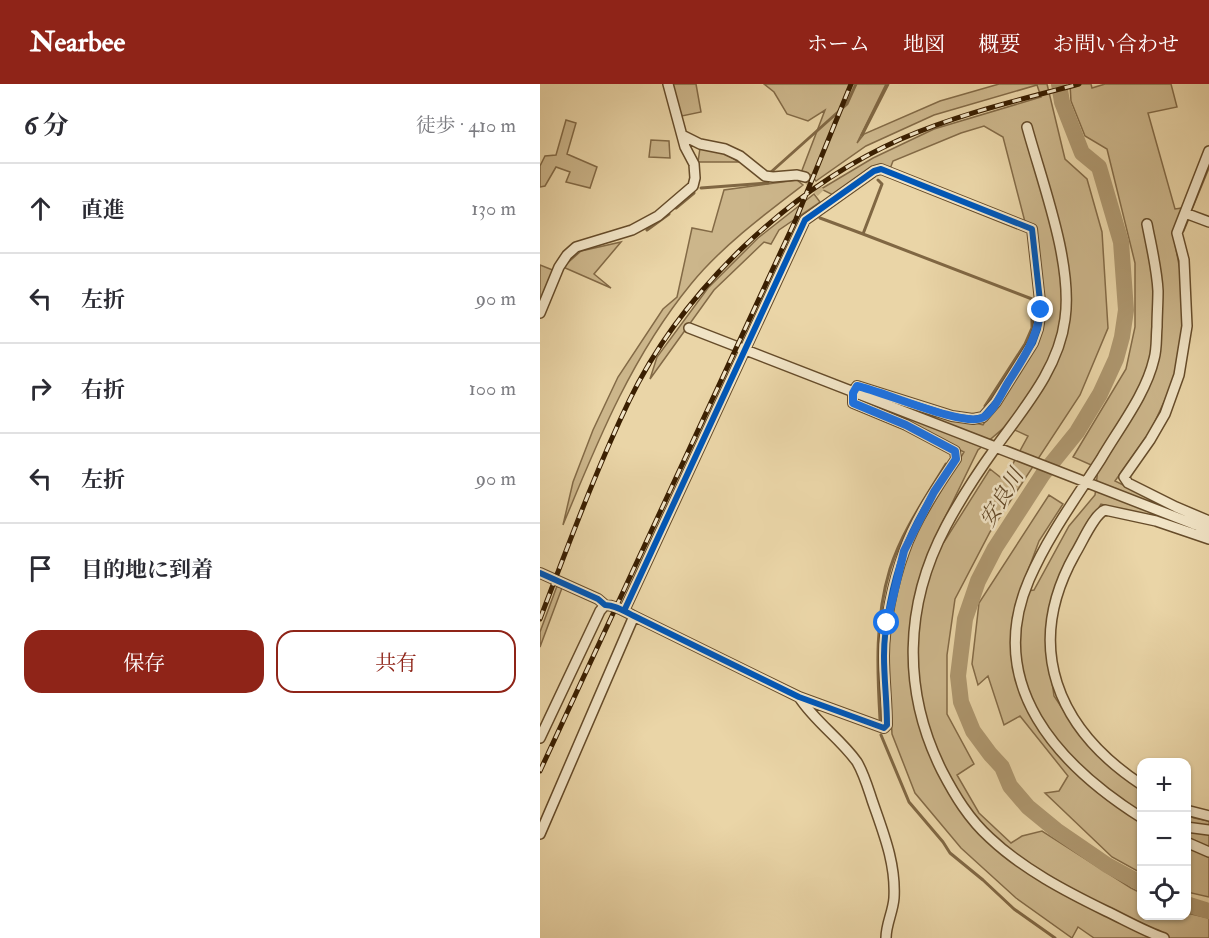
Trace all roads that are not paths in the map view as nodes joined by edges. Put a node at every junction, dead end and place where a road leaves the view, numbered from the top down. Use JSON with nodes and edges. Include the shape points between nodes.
{"nodes":[{"id":1,"x":668,"y":84,"type":"edge"},
{"id":2,"x":1027,"y":127,"type":"dead end"},
{"id":3,"x":682,"y":135,"type":"junction"},
{"id":4,"x":1209,"y":151,"type":"edge"},
{"id":5,"x":805,"y":177,"type":"tunnel mouth"},
{"id":6,"x":1185,"y":213,"type":"junction"},
{"id":7,"x":1209,"y":222,"type":"edge"},
{"id":8,"x":1147,"y":224,"type":"dead end"},
{"id":9,"x":540,"y":313,"type":"edge"},
{"id":10,"x":689,"y":328,"type":"dead end"},
{"id":11,"x":746,"y":350,"type":"junction"},
{"id":12,"x":853,"y":393,"type":"junction"},
{"id":13,"x":999,"y":449,"type":"junction"},
{"id":14,"x":1083,"y":482,"type":"junction"},
{"id":15,"x":1209,"y":521,"type":"edge"},
{"id":16,"x":1209,"y":530,"type":"edge"},
{"id":17,"x":1209,"y":539,"type":"edge"},
{"id":18,"x":540,"y":573,"type":"edge"},
{"id":19,"x":605,"y":605,"type":"junction"},
{"id":20,"x":624,"y":611,"type":"junction"},
{"id":21,"x":634,"y":616,"type":"junction"},
{"id":22,"x":799,"y":697,"type":"junction"},
{"id":23,"x":540,"y":738,"type":"edge"},
{"id":24,"x":1137,"y":781,"type":"edge"},
{"id":25,"x":1125,"y":808,"type":"junction"},
{"id":26,"x":1191,"y":811,"type":"edge"},
{"id":27,"x":1139,"y":812,"type":"edge"},
{"id":28,"x":1137,"y":815,"type":"edge"},
{"id":29,"x":1209,"y":816,"type":"edge"},
{"id":30,"x":1191,"y":828,"type":"edge"},
{"id":31,"x":1209,"y":830,"type":"edge"},
{"id":32,"x":540,"y":834,"type":"edge"},
{"id":33,"x":1191,"y":844,"type":"edge"},
{"id":34,"x":1209,"y":852,"type":"edge"},
{"id":35,"x":886,"y":938,"type":"edge"},
{"id":36,"x":1164,"y":938,"type":"edge"}],
"edges":[{"from":1,"to":3,"type":"street"},
{"from":2,"to":13,"type":"street","via":[[1061,249],[1065,320],[1041,386]]},
{"from":3,"to":5,"type":"street","via":[[740,156],[765,176]]},
{"from":3,"to":9,"type":"street","via":[[694,164],[693,186],[640,226],[572,251],[559,267]]},
{"from":4,"to":6,"type":"street"},
{"from":6,"to":7,"type":"street"},
{"from":6,"to":15,"type":"street","via":[[1178,233],[1184,260],[1187,326],[1179,375],[1165,414],[1124,477],[1128,483]]},
{"from":8,"to":14,"type":"street","via":[[1158,289],[1154,359],[1138,398]]},
{"from":10,"to":11,"type":"street"},
{"from":11,"to":12,"type":"street"},
{"from":11,"to":12,"type":"street","via":[[805,220],[827,198],[874,171],[881,169],[1032,229],[1041,310],[1038,329],[1033,344],[983,417],[973,420],[952,416],[857,386]]},
{"from":11,"to":20,"type":"street"},
{"from":12,"to":13,"type":"street"},
{"from":12,"to":22,"type":"street","via":[[853,403],[955,451],[956,459],[929,502],[897,574],[884,655],[887,725],[884,728]]},
{"from":13,"to":14,"type":"street"},
{"from":13,"to":36,"type":"street","via":[[969,486],[928,569],[917,608],[912,649],[921,718],[952,791],[989,837],[1019,863],[1080,899]]},
{"from":14,"to":16,"type":"street"},
{"from":14,"to":25,"type":"street","via":[[1028,582],[1016,634],[1018,663],[1023,690],[1050,740],[1096,787]]},
{"from":17,"to":24,"type":"street","via":[[1156,521],[1105,510],[1086,534],[1057,592],[1050,646],[1059,692],[1087,738]]},
{"from":18,"to":19,"type":"street"},
{"from":19,"to":20,"type":"street"},
{"from":19,"to":23,"type":"street"},
{"from":20,"to":21,"type":"street"},
{"from":21,"to":22,"type":"street"},
{"from":21,"to":32,"type":"street"},
{"from":22,"to":35,"type":"street","via":[[807,711],[857,762],[882,825],[889,848],[894,899]]},
{"from":25,"to":27,"type":"street"},
{"from":25,"to":28,"type":"street"},
{"from":26,"to":29,"type":"street"},
{"from":30,"to":31,"type":"street"},
{"from":33,"to":34,"type":"street"}]}
